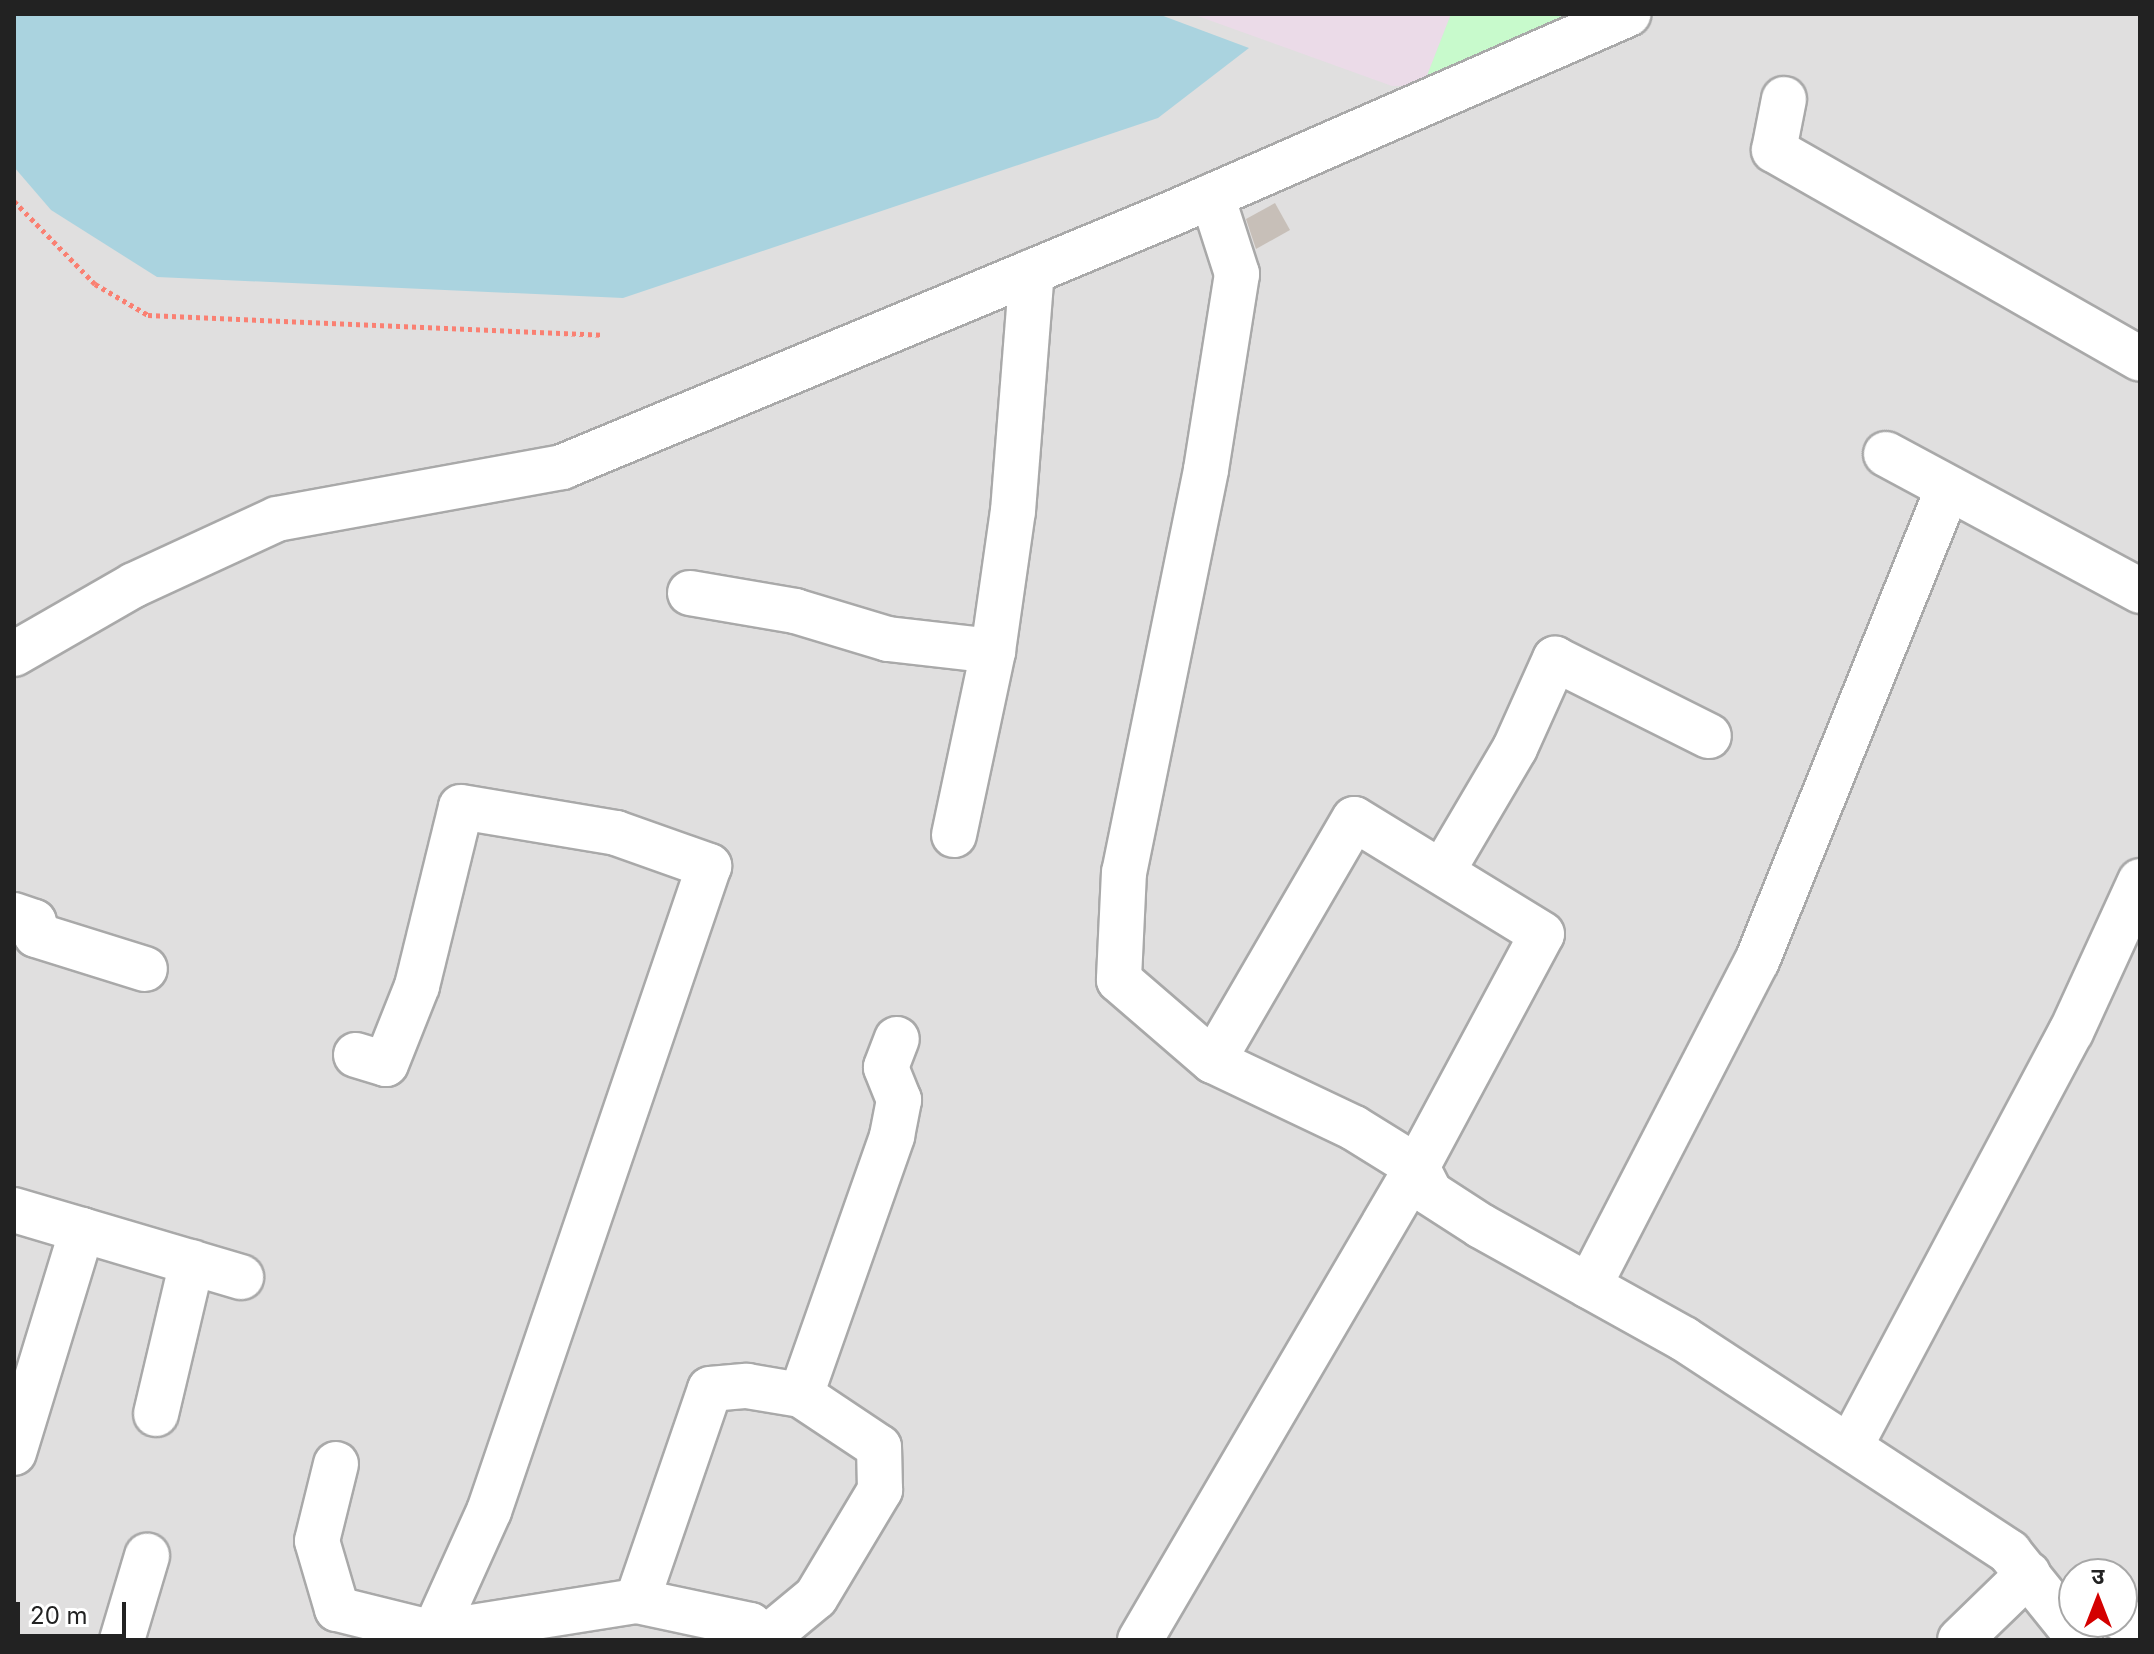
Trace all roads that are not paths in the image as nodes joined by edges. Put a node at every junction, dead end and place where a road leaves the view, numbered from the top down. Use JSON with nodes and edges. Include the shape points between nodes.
{"nodes":[{"id":1,"x":1628,"y":14,"type":"edge"},
{"id":2,"x":1784,"y":99,"type":"dead end"},
{"id":3,"x":1212,"y":196,"type":"junction"},
{"id":4,"x":1032,"y":272,"type":"junction"},
{"id":5,"x":2140,"y":359,"type":"edge"},
{"id":6,"x":1886,"y":454,"type":"dead end"},
{"id":7,"x":1948,"y":488,"type":"junction"},
{"id":8,"x":2140,"y":591,"type":"edge"},
{"id":9,"x":690,"y":593,"type":"dead end"},
{"id":10,"x":993,"y":651,"type":"junction"},
{"id":11,"x":14,"y":654,"type":"edge"},
{"id":12,"x":1709,"y":736,"type":"dead end"},
{"id":13,"x":954,"y":835,"type":"dead end"},
{"id":14,"x":1442,"y":872,"type":"junction"},
{"id":15,"x":2140,"y":881,"type":"edge"},
{"id":16,"x":14,"y":915,"type":"edge"},
{"id":17,"x":2127,"y":944,"type":"edge"},
{"id":18,"x":145,"y":969,"type":"dead end"},
{"id":19,"x":897,"y":1039,"type":"dead end"},
{"id":20,"x":356,"y":1055,"type":"dead end"},
{"id":21,"x":1213,"y":1061,"type":"junction"},
{"id":22,"x":1417,"y":1167,"type":"junction"},
{"id":23,"x":14,"y":1210,"type":"edge"},
{"id":24,"x":82,"y":1230,"type":"junction"},
{"id":25,"x":192,"y":1262,"type":"junction"},
{"id":26,"x":241,"y":1277,"type":"dead end"},
{"id":27,"x":1589,"y":1286,"type":"junction"},
{"id":28,"x":801,"y":1395,"type":"junction"},
{"id":29,"x":156,"y":1414,"type":"dead end"},
{"id":30,"x":1851,"y":1445,"type":"junction"},
{"id":31,"x":14,"y":1453,"type":"edge"},
{"id":32,"x":336,"y":1464,"type":"dead end"},
{"id":33,"x":147,"y":1556,"type":"dead end"},
{"id":34,"x":2046,"y":1584,"type":"edge"},
{"id":35,"x":637,"y":1601,"type":"junction"},
{"id":36,"x":433,"y":1637,"type":"edge"},
{"id":37,"x":122,"y":1640,"type":"edge"},
{"id":38,"x":756,"y":1640,"type":"edge"},
{"id":39,"x":764,"y":1640,"type":"edge"},
{"id":40,"x":1140,"y":1640,"type":"edge"},
{"id":41,"x":1960,"y":1640,"type":"edge"},
{"id":42,"x":2080,"y":1640,"type":"edge"}],
"edges":[{"from":1,"to":3,"type":"street"},
{"from":2,"to":5,"type":"street","via":[[1774,150]]},
{"from":3,"to":4,"type":"street"},
{"from":3,"to":21,"type":"street","via":[[1237,274],[1204,484],[1124,872],[1119,980]]},
{"from":4,"to":10,"type":"street","via":[[1022,433]]},
{"from":4,"to":11,"type":"street","via":[[562,467],[277,519],[134,585]]},
{"from":6,"to":7,"type":"street"},
{"from":7,"to":8,"type":"street"},
{"from":7,"to":27,"type":"street","via":[[1757,961]]},
{"from":9,"to":10,"type":"street","via":[[795,611],[888,639]]},
{"from":10,"to":13,"type":"street"},
{"from":12,"to":14,"type":"street","via":[[1555,659],[1515,748]]},
{"from":14,"to":21,"type":"street","via":[[1354,819]]},
{"from":14,"to":22,"type":"street","via":[[1542,934]]},
{"from":15,"to":17,"type":"street"},
{"from":16,"to":18,"type":"street","via":[[34,922],[36,935]]},
{"from":17,"to":30,"type":"street","via":[[2071,1032]]},
{"from":19,"to":28,"type":"street","via":[[886,1067],[899,1100],[892,1136]]},
{"from":20,"to":36,"type":"street","via":[[386,1064],[417,986],[461,807],[616,833],[709,866],[489,1511]]},
{"from":21,"to":22,"type":"street","via":[[1354,1128]]},
{"from":22,"to":27,"type":"street","via":[[1430,1193]]},
{"from":22,"to":40,"type":"street"},
{"from":23,"to":24,"type":"street"},
{"from":24,"to":25,"type":"street"},
{"from":24,"to":31,"type":"street"},
{"from":25,"to":26,"type":"street"},
{"from":25,"to":29,"type":"street"},
{"from":27,"to":30,"type":"street"},
{"from":28,"to":35,"type":"street","via":[[747,1386],[710,1389]]},
{"from":28,"to":39,"type":"street","via":[[879,1447],[880,1490],[816,1597]]},
{"from":30,"to":34,"type":"street","via":[[2009,1552]]},
{"from":32,"to":36,"type":"street","via":[[317,1541],[337,1609]]},
{"from":33,"to":37,"type":"street"},
{"from":34,"to":41,"type":"street"},
{"from":34,"to":42,"type":"street"},
{"from":35,"to":36,"type":"street"},
{"from":35,"to":38,"type":"street","via":[[750,1625]]}]}
